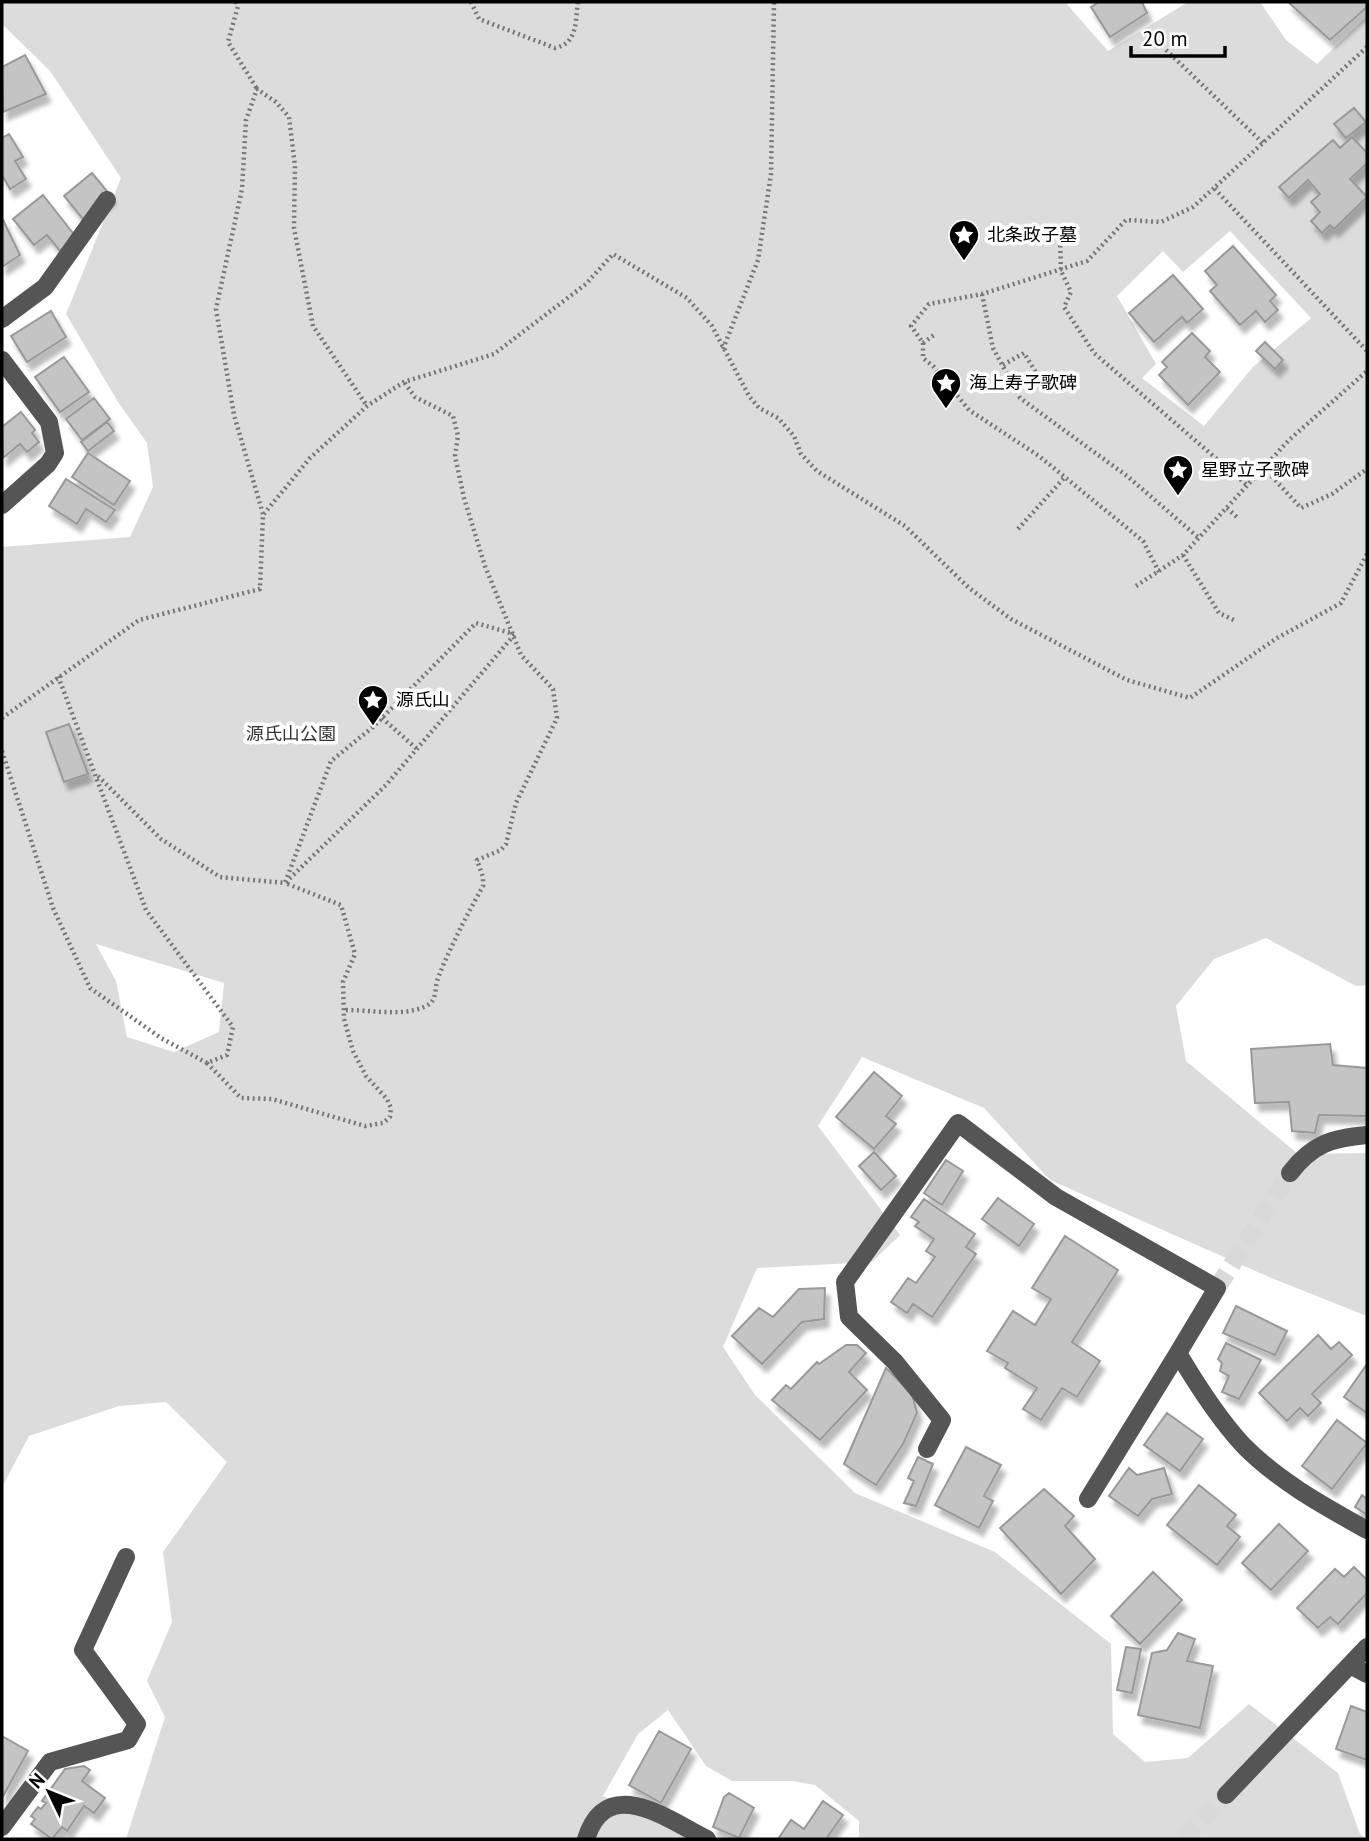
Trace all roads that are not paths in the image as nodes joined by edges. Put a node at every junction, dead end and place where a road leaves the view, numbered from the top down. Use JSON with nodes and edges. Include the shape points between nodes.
{"nodes":[{"id":1,"x":107,"y":201,"type":"dead end"},
{"id":2,"x":2,"y":319,"type":"edge"},
{"id":3,"x":2,"y":360,"type":"edge"},
{"id":4,"x":2,"y":505,"type":"edge"},
{"id":5,"x":1367,"y":1135,"type":"edge"},
{"id":6,"x":1290,"y":1172,"type":"tunnel mouth"},
{"id":7,"x":1178,"y":1353,"type":"junction"},
{"id":8,"x":927,"y":1449,"type":"dead end"},
{"id":9,"x":1088,"y":1499,"type":"dead end"},
{"id":10,"x":1367,"y":1530,"type":"edge"},
{"id":11,"x":126,"y":1557,"type":"dead end"},
{"id":12,"x":1367,"y":1647,"type":"edge"},
{"id":13,"x":1350,"y":1665,"type":"junction"},
{"id":14,"x":1367,"y":1674,"type":"edge"},
{"id":15,"x":1226,"y":1795,"type":"tunnel mouth"},
{"id":16,"x":2,"y":1827,"type":"edge"},
{"id":17,"x":586,"y":1839,"type":"edge"},
{"id":18,"x":707,"y":1839,"type":"edge"}],
"edges":[{"from":1,"to":2,"type":"street","via":[[45,287]]},
{"from":3,"to":4,"type":"street","via":[[49,422],[55,453]]},
{"from":5,"to":6,"type":"street","via":[[1318,1144]]},
{"from":7,"to":8,"type":"street","via":[[1217,1288],[1056,1197],[958,1123],[845,1282],[849,1317],[895,1362],[942,1420]]},
{"from":7,"to":9,"type":"street"},
{"from":7,"to":10,"type":"street","via":[[1199,1389],[1244,1446],[1308,1497]]},
{"from":11,"to":16,"type":"street","via":[[83,1650],[137,1724],[128,1740],[50,1762]]},
{"from":12,"to":13,"type":"street"},
{"from":13,"to":14,"type":"street"},
{"from":13,"to":15,"type":"street"},
{"from":17,"to":18,"type":"street","via":[[592,1821],[607,1807],[637,1804]]}]}
